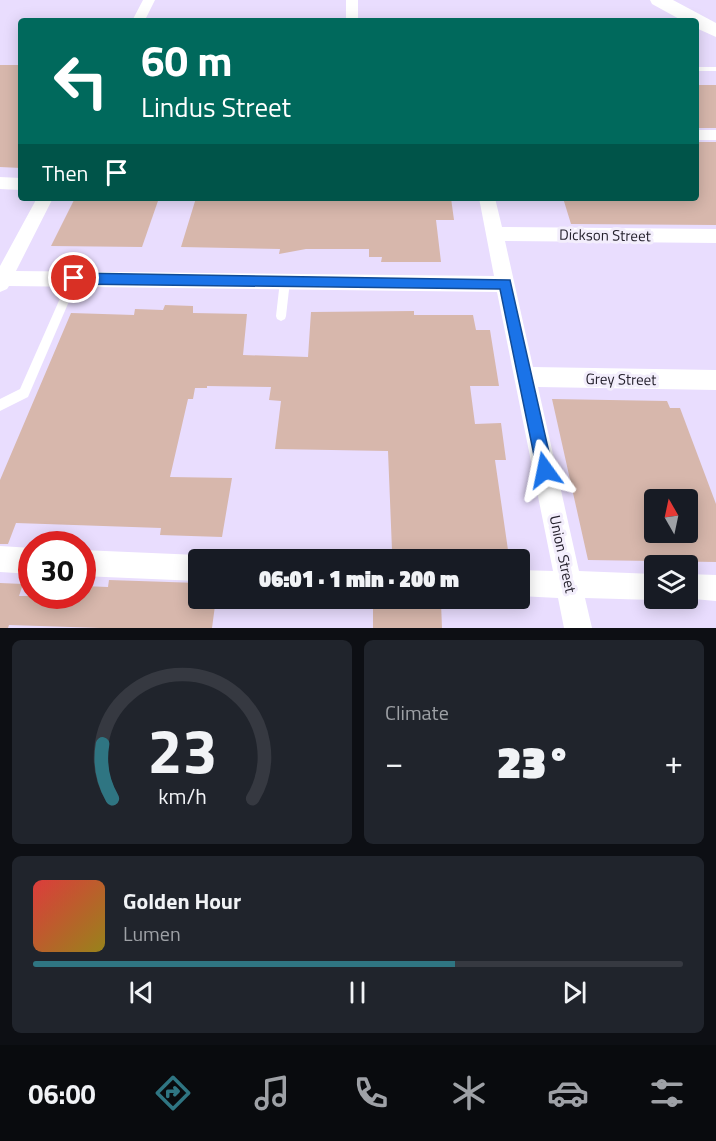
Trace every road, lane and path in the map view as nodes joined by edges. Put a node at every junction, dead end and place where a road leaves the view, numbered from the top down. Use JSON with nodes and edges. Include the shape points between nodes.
{"nodes":[{"id":1,"x":148,"y":0,"type":"edge"},
{"id":2,"x":352,"y":0,"type":"edge"},
{"id":3,"x":659,"y":0,"type":"edge"},
{"id":4,"x":686,"y":0,"type":"edge"},
{"id":5,"x":139,"y":18,"type":"edge"},
{"id":6,"x":352,"y":18,"type":"edge"},
{"id":7,"x":697,"y":18,"type":"edge"},
{"id":8,"x":708,"y":23,"type":"edge"},
{"id":9,"x":699,"y":69,"type":"edge"},
{"id":10,"x":716,"y":69,"type":"edge"},
{"id":11,"x":699,"y":135,"type":"edge"},
{"id":12,"x":716,"y":135,"type":"edge"},
{"id":13,"x":0,"y":183,"type":"edge"},
{"id":14,"x":18,"y":184,"type":"edge"},
{"id":15,"x":43,"y":201,"type":"edge"},
{"id":16,"x":488,"y":201,"type":"edge"},
{"id":17,"x":495,"y":234,"type":"junction"},
{"id":18,"x":716,"y":236,"type":"edge"},
{"id":19,"x":74,"y":278,"type":"junction"},
{"id":20,"x":2,"y":281,"type":"edge"},
{"id":21,"x":285,"y":281,"type":"junction"},
{"id":22,"x":506,"y":284,"type":"junction"},
{"id":23,"x":281,"y":316,"type":"dead end"},
{"id":24,"x":526,"y":377,"type":"junction"},
{"id":25,"x":716,"y":380,"type":"edge"},
{"id":26,"x":0,"y":405,"type":"edge"},
{"id":27,"x":0,"y":559,"type":"edge"},
{"id":28,"x":18,"y":560,"type":"edge"},
{"id":29,"x":96,"y":564,"type":"edge"},
{"id":30,"x":188,"y":568,"type":"edge"},
{"id":31,"x":530,"y":583,"type":"edge"},
{"id":32,"x":569,"y":585,"type":"junction"},
{"id":33,"x":644,"y":587,"type":"edge"},
{"id":34,"x":698,"y":587,"type":"edge"},
{"id":35,"x":716,"y":588,"type":"edge"},
{"id":36,"x":578,"y":628,"type":"edge"}],
"edges":[{"from":1,"to":5,"type":"street"},
{"from":2,"to":6,"type":"street"},
{"from":3,"to":7,"type":"highway"},
{"from":4,"to":8,"type":"highway"},
{"from":9,"to":10,"type":"lane"},
{"from":11,"to":12,"type":"street"},
{"from":13,"to":14,"type":"street"},
{"from":15,"to":20,"type":"street"},
{"from":16,"to":17,"type":"street","name":"Union Street"},
{"from":17,"to":18,"type":"street","name":"Dickson Street"},
{"from":17,"to":22,"type":"street","name":"Union Street"},
{"from":19,"to":20,"type":"street"},
{"from":19,"to":21,"type":"street"},
{"from":19,"to":26,"type":"lane","via":[[24,393]]},
{"from":21,"to":22,"type":"street"},
{"from":21,"to":23,"type":"lane"},
{"from":22,"to":24,"type":"street","name":"Union Street"},
{"from":24,"to":25,"type":"street","name":"Grey Street"},
{"from":24,"to":32,"type":"street","name":"Union Street"},
{"from":27,"to":28,"type":"street"},
{"from":29,"to":30,"type":"street"},
{"from":31,"to":32,"type":"street"},
{"from":32,"to":33,"type":"street"},
{"from":32,"to":36,"type":"street","name":"Union Street"},
{"from":34,"to":35,"type":"street"}]}
